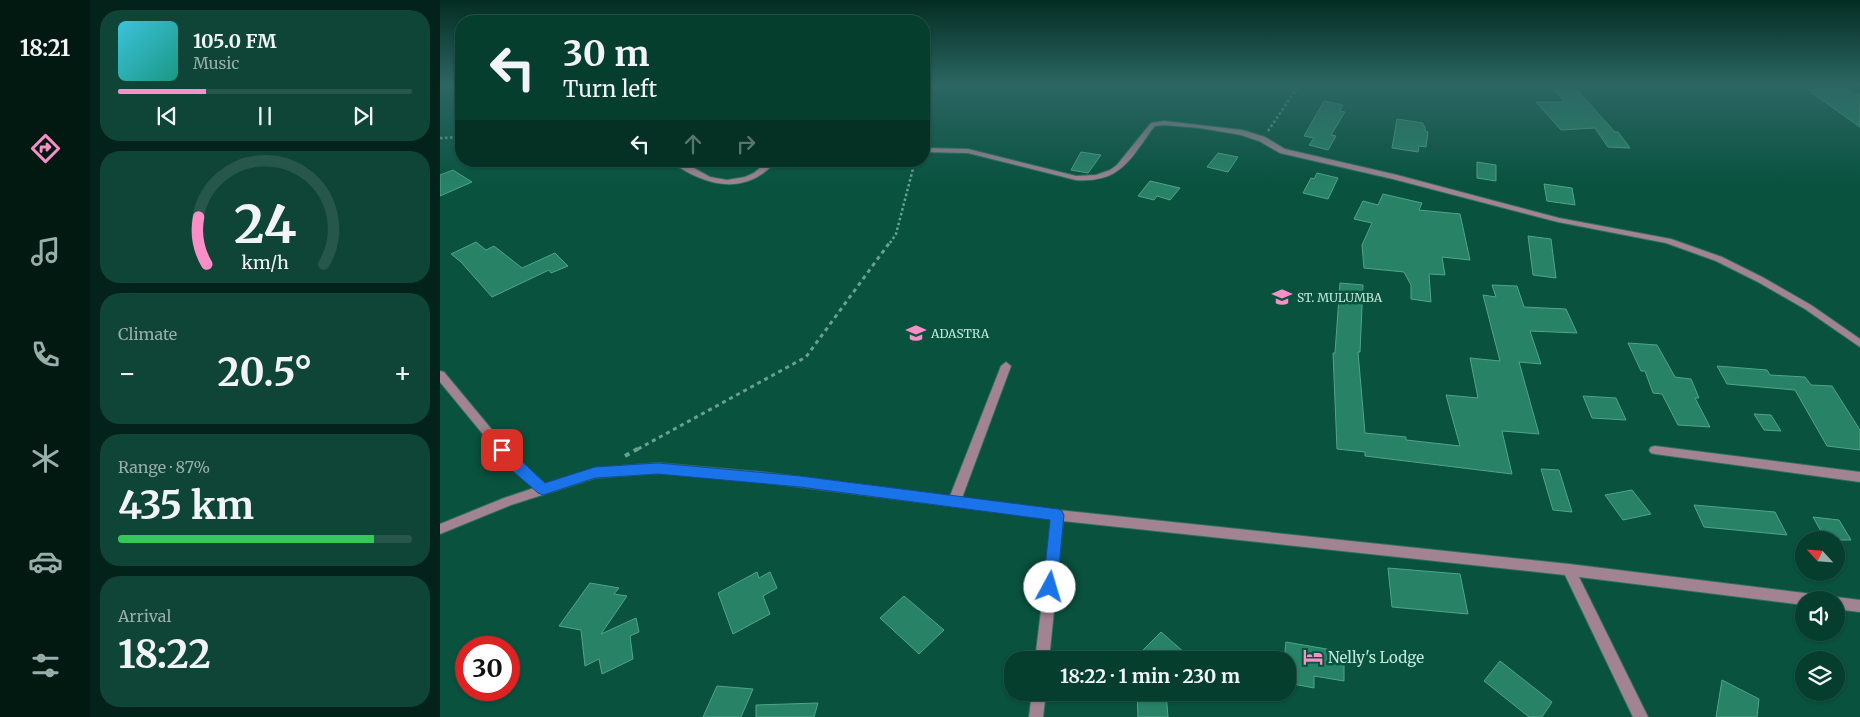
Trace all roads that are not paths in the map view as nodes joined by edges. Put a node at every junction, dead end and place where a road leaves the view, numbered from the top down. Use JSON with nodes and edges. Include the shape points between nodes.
{"nodes":[{"id":1,"x":930,"y":150,"type":"edge"},
{"id":2,"x":685,"y":167,"type":"edge"},
{"id":3,"x":766,"y":167,"type":"edge"},
{"id":4,"x":1860,"y":344,"type":"edge"},
{"id":5,"x":1006,"y":366,"type":"dead end"},
{"id":6,"x":440,"y":375,"type":"edge"},
{"id":7,"x":1655,"y":450,"type":"dead end"},
{"id":8,"x":1860,"y":477,"type":"edge"},
{"id":9,"x":543,"y":489,"type":"junction"},
{"id":10,"x":954,"y":502,"type":"junction"},
{"id":11,"x":1058,"y":515,"type":"junction"},
{"id":12,"x":440,"y":529,"type":"edge"},
{"id":13,"x":1568,"y":570,"type":"junction"},
{"id":14,"x":1795,"y":598,"type":"edge"},
{"id":15,"x":1845,"y":604,"type":"edge"},
{"id":16,"x":1860,"y":606,"type":"edge"},
{"id":17,"x":1043,"y":651,"type":"edge"},
{"id":18,"x":1038,"y":701,"type":"edge"},
{"id":19,"x":1036,"y":717,"type":"edge"},
{"id":20,"x":1641,"y":717,"type":"edge"}],
"edges":[{"from":1,"to":4,"type":"street","via":[[968,151],[1091,180],[1110,175],[1125,162],[1149,127],[1159,123],[1262,139],[1283,151],[1558,220],[1668,240],[1719,259],[1761,280],[1808,307]]},
{"from":2,"to":3,"type":"street","via":[[709,180],[733,182],[759,174]]},
{"from":5,"to":10,"type":"street"},
{"from":6,"to":9,"type":"street","via":[[514,464]]},
{"from":7,"to":8,"type":"street"},
{"from":9,"to":10,"type":"street","via":[[595,473],[658,468],[761,477]]},
{"from":9,"to":12,"type":"street"},
{"from":10,"to":11,"type":"street"},
{"from":11,"to":13,"type":"street"},
{"from":11,"to":17,"type":"street"},
{"from":13,"to":14,"type":"street"},
{"from":13,"to":20,"type":"street"},
{"from":15,"to":16,"type":"street"},
{"from":18,"to":19,"type":"street"}]}
